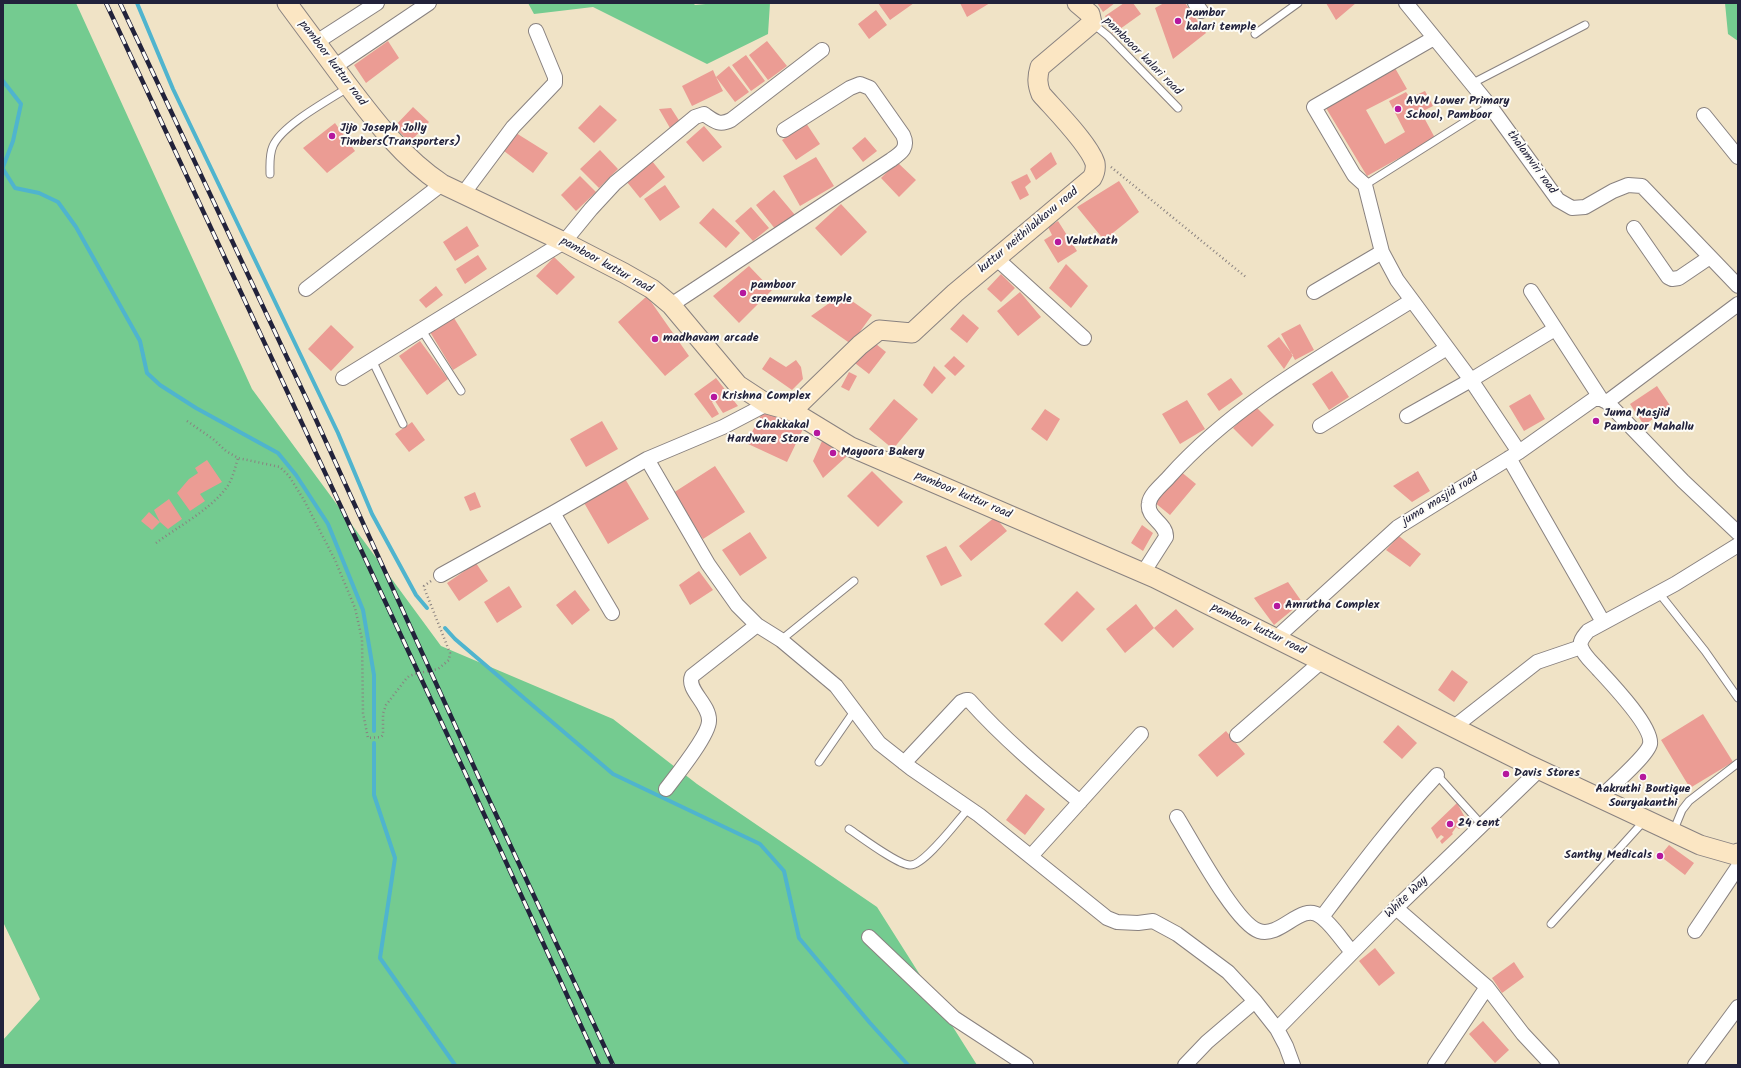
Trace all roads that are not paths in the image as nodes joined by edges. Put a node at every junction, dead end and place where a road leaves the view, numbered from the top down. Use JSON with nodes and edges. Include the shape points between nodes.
{"nodes":[{"id":1,"x":287,"y":3,"type":"edge"},
{"id":2,"x":377,"y":3,"type":"edge"},
{"id":3,"x":429,"y":3,"type":"edge"},
{"id":4,"x":1077,"y":3,"type":"edge"},
{"id":5,"x":1298,"y":3,"type":"edge"},
{"id":6,"x":1406,"y":3,"type":"edge"},
{"id":7,"x":1092,"y":23,"type":"junction"},
{"id":8,"x":1586,"y":25,"type":"dead end"},
{"id":9,"x":536,"y":32,"type":"dead end"},
{"id":10,"x":1255,"y":34,"type":"dead end"},
{"id":11,"x":1434,"y":38,"type":"junction"},
{"id":12,"x":315,"y":43,"type":"junction"},
{"id":13,"x":822,"y":50,"type":"dead end"},
{"id":14,"x":334,"y":67,"type":"junction"},
{"id":15,"x":1471,"y":84,"type":"junction"},
{"id":16,"x":349,"y":87,"type":"junction"},
{"id":17,"x":1490,"y":106,"type":"junction"},
{"id":18,"x":1178,"y":108,"type":"dead end"},
{"id":19,"x":1704,"y":115,"type":"dead end"},
{"id":20,"x":784,"y":130,"type":"dead end"},
{"id":21,"x":1738,"y":157,"type":"edge"},
{"id":22,"x":270,"y":174,"type":"dead end"},
{"id":23,"x":442,"y":184,"type":"junction"},
{"id":24,"x":1364,"y":185,"type":"junction"},
{"id":25,"x":463,"y":194,"type":"junction"},
{"id":26,"x":1634,"y":228,"type":"dead end"},
{"id":27,"x":564,"y":242,"type":"junction"},
{"id":28,"x":1382,"y":252,"type":"junction"},
{"id":29,"x":1710,"y":256,"type":"junction"},
{"id":30,"x":997,"y":259,"type":"junction"},
{"id":31,"x":1738,"y":286,"type":"edge"},
{"id":32,"x":306,"y":289,"type":"dead end"},
{"id":33,"x":1531,"y":291,"type":"dead end"},
{"id":34,"x":1314,"y":292,"type":"dead end"},
{"id":35,"x":1411,"y":301,"type":"junction"},
{"id":36,"x":1738,"y":304,"type":"edge"},
{"id":37,"x":671,"y":305,"type":"junction"},
{"id":38,"x":421,"y":329,"type":"junction"},
{"id":39,"x":1555,"y":329,"type":"junction"},
{"id":40,"x":1084,"y":338,"type":"dead end"},
{"id":41,"x":1447,"y":348,"type":"junction"},
{"id":42,"x":372,"y":360,"type":"junction"},
{"id":43,"x":343,"y":378,"type":"dead end"},
{"id":44,"x":1471,"y":380,"type":"junction"},
{"id":45,"x":461,"y":391,"type":"dead end"},
{"id":46,"x":1604,"y":401,"type":"junction"},
{"id":47,"x":767,"y":404,"type":"junction"},
{"id":48,"x":792,"y":411,"type":"junction"},
{"id":49,"x":1408,"y":416,"type":"dead end"},
{"id":50,"x":402,"y":424,"type":"dead end"},
{"id":51,"x":1320,"y":426,"type":"dead end"},
{"id":52,"x":1514,"y":455,"type":"junction"},
{"id":53,"x":647,"y":459,"type":"junction"},
{"id":54,"x":553,"y":513,"type":"junction"},
{"id":55,"x":1738,"y":533,"type":"edge"},
{"id":56,"x":1738,"y":545,"type":"edge"},
{"id":57,"x":1142,"y":573,"type":"junction"},
{"id":58,"x":441,"y":575,"type":"road end"},
{"id":59,"x":854,"y":581,"type":"dead end"},
{"id":60,"x":1659,"y":593,"type":"junction"},
{"id":61,"x":612,"y":613,"type":"dead end"},
{"id":62,"x":1603,"y":622,"type":"junction"},
{"id":63,"x":757,"y":624,"type":"junction"},
{"id":64,"x":1275,"y":639,"type":"junction"},
{"id":65,"x":780,"y":640,"type":"junction"},
{"id":66,"x":1581,"y":647,"type":"junction"},
{"id":67,"x":1322,"y":661,"type":"junction"},
{"id":68,"x":1738,"y":698,"type":"edge"},
{"id":69,"x":855,"y":710,"type":"junction"},
{"id":70,"x":1454,"y":727,"type":"junction"},
{"id":71,"x":1141,"y":734,"type":"dead end"},
{"id":72,"x":1237,"y":734,"type":"dead end"},
{"id":73,"x":819,"y":762,"type":"dead end"},
{"id":74,"x":904,"y":763,"type":"junction"},
{"id":75,"x":1738,"y":763,"type":"edge"},
{"id":76,"x":1539,"y":770,"type":"junction"},
{"id":77,"x":1437,"y":775,"type":"joint"},
{"id":78,"x":666,"y":789,"type":"dead end"},
{"id":79,"x":1600,"y":798,"type":"junction"},
{"id":80,"x":1080,"y":802,"type":"junction"},
{"id":81,"x":969,"y":808,"type":"junction"},
{"id":82,"x":1177,"y":817,"type":"dead end"},
{"id":83,"x":1645,"y":819,"type":"junction"},
{"id":84,"x":1482,"y":825,"type":"junction"},
{"id":85,"x":849,"y":829,"type":"dead end"},
{"id":86,"x":1673,"y":832,"type":"junction"},
{"id":87,"x":1031,"y":856,"type":"junction"},
{"id":88,"x":1737,"y":859,"type":"edge"},
{"id":89,"x":1396,"y":908,"type":"junction"},
{"id":90,"x":1322,"y":917,"type":"junction"},
{"id":91,"x":1551,"y":924,"type":"dead end"},
{"id":92,"x":1695,"y":930,"type":"dead end"},
{"id":93,"x":868,"y":936,"type":"dead end"},
{"id":94,"x":1352,"y":952,"type":"junction"},
{"id":95,"x":1486,"y":987,"type":"junction"},
{"id":96,"x":1255,"y":1001,"type":"junction"},
{"id":97,"x":1738,"y":1007,"type":"edge"},
{"id":98,"x":1276,"y":1029,"type":"junction"},
{"id":99,"x":1439,"y":1063,"type":"edge"},
{"id":100,"x":1026,"y":1065,"type":"edge"},
{"id":101,"x":1185,"y":1065,"type":"edge"},
{"id":102,"x":1293,"y":1065,"type":"edge"},
{"id":103,"x":1552,"y":1065,"type":"edge"},
{"id":104,"x":1695,"y":1065,"type":"edge"}],
"edges":[{"from":1,"to":12,"type":"main road","name":"pamboor kuttur road"},
{"from":2,"to":12,"type":"street"},
{"from":3,"to":14,"type":"street"},
{"from":4,"to":7,"type":"main road","via":[[1090,14]]},
{"from":5,"to":10,"type":"lane"},
{"from":6,"to":11,"type":"street","name":"thalamviri road"},
{"from":7,"to":18,"type":"lane","name":"pambooor kalari road","via":[[1108,36]]},
{"from":7,"to":30,"type":"main road","name":"kuttur neithilakkavu road","via":[[1040,67],[1037,85],[1041,94],[1088,149],[1095,164],[1095,172],[1092,178]]},
{"from":8,"to":15,"type":"lane"},
{"from":9,"to":25,"type":"street","via":[[555,77],[555,83],[513,127]]},
{"from":11,"to":15,"type":"street","name":"thalamviri road"},
{"from":11,"to":24,"type":"street","via":[[1314,107],[1354,175]]},
{"from":12,"to":14,"type":"main road","name":"pamboor kuttur road"},
{"from":13,"to":27,"type":"street","via":[[731,120],[719,123],[704,114],[695,117],[615,183]]},
{"from":14,"to":16,"type":"main road","name":"pamboor kuttur road"},
{"from":15,"to":17,"type":"street","name":"thalamviri road"},
{"from":16,"to":22,"type":"lane","via":[[292,124],[279,136],[270,154]]},
{"from":16,"to":23,"type":"main road","name":"pamboor kuttur road","via":[[398,148],[424,172]]},
{"from":17,"to":24,"type":"lane"},
{"from":17,"to":29,"type":"street","name":"thalamviri road","via":[[1558,200],[1572,208],[1585,207],[1628,185],[1642,186]]},
{"from":19,"to":21,"type":"street"},
{"from":20,"to":37,"type":"street","via":[[860,84],[870,88],[906,143],[902,153]]},
{"from":23,"to":25,"type":"main road","name":"pamboor kuttur road"},
{"from":23,"to":32,"type":"street"},
{"from":24,"to":28,"type":"street"},
{"from":25,"to":27,"type":"main road","name":"pamboor kuttur road"},
{"from":26,"to":29,"type":"street","via":[[1672,280],[1679,278]]},
{"from":27,"to":37,"type":"main road","name":"pamboor kuttur road","via":[[646,286]]},
{"from":27,"to":38,"type":"street"},
{"from":28,"to":34,"type":"street"},
{"from":28,"to":35,"type":"street"},
{"from":29,"to":31,"type":"street","name":"thalamviri road"},
{"from":30,"to":40,"type":"street"},
{"from":30,"to":48,"type":"main road","name":"kuttur neithilakkavu road","via":[[912,333],[879,330]]},
{"from":33,"to":39,"type":"street"},
{"from":35,"to":41,"type":"street"},
{"from":35,"to":57,"type":"street","via":[[1258,397],[1181,463],[1149,502],[1152,516],[1167,533]]},
{"from":36,"to":46,"type":"street","name":"juma masjid road"},
{"from":37,"to":47,"type":"main road","name":"pamboor kuttur road","via":[[738,385]]},
{"from":38,"to":42,"type":"street"},
{"from":38,"to":45,"type":"lane"},
{"from":39,"to":44,"type":"street"},
{"from":39,"to":46,"type":"street"},
{"from":41,"to":44,"type":"street"},
{"from":41,"to":51,"type":"street"},
{"from":42,"to":43,"type":"street"},
{"from":42,"to":50,"type":"lane"},
{"from":44,"to":49,"type":"street"},
{"from":44,"to":52,"type":"street"},
{"from":46,"to":52,"type":"street","name":"juma masjid road","via":[[1594,399]]},
{"from":46,"to":55,"type":"street"},
{"from":47,"to":48,"type":"main road","name":"pamboor kuttur road"},
{"from":47,"to":53,"type":"street","via":[[723,427]]},
{"from":48,"to":57,"type":"main road","name":"pamboor kuttur road","via":[[851,447]]},
{"from":52,"to":62,"type":"street"},
{"from":52,"to":64,"type":"street","name":"juma masjid road","via":[[1398,527]]},
{"from":53,"to":54,"type":"street"},
{"from":53,"to":63,"type":"street","via":[[708,564],[736,605]]},
{"from":54,"to":58,"type":"street"},
{"from":54,"to":61,"type":"street"},
{"from":56,"to":60,"type":"street"},
{"from":57,"to":64,"type":"main road","name":"pamboor kuttur road"},
{"from":59,"to":65,"type":"lane"},
{"from":60,"to":62,"type":"street"},
{"from":60,"to":68,"type":"lane"},
{"from":62,"to":66,"type":"street","via":[[1588,631]]},
{"from":63,"to":65,"type":"street"},
{"from":63,"to":78,"type":"street","via":[[692,676],[692,687],[707,710],[709,722],[705,734]]},
{"from":64,"to":67,"type":"main road","name":"pamboor kuttur road"},
{"from":65,"to":69,"type":"street","via":[[836,686]]},
{"from":66,"to":70,"type":"street","via":[[1537,662]]},
{"from":66,"to":79,"type":"street","via":[[1650,734],[1650,744],[1644,754]]},
{"from":67,"to":70,"type":"main road","name":"pamboor kuttur road"},
{"from":67,"to":72,"type":"street"},
{"from":69,"to":73,"type":"lane"},
{"from":69,"to":74,"type":"street","via":[[879,743]]},
{"from":70,"to":76,"type":"main road","name":"pamboor kuttur road"},
{"from":71,"to":80,"type":"street"},
{"from":74,"to":80,"type":"street","via":[[961,702],[969,700],[1014,746]]},
{"from":74,"to":81,"type":"street"},
{"from":75,"to":86,"type":"lane","via":[[1689,801],[1682,810]]},
{"from":76,"to":79,"type":"main road","name":"pamboor kuttur road"},
{"from":76,"to":84,"type":"street","name":"White Way"},
{"from":77,"to":84,"type":"lane"},
{"from":77,"to":90,"type":"street","via":[[1369,855]]},
{"from":79,"to":83,"type":"main road","name":"pamboor kuttur road"},
{"from":80,"to":87,"type":"street"},
{"from":81,"to":85,"type":"lane","via":[[925,858],[914,865],[902,863]]},
{"from":81,"to":87,"type":"street"},
{"from":82,"to":90,"type":"street","via":[[1232,907],[1244,922],[1254,929],[1260,932],[1275,931],[1303,914],[1312,912]]},
{"from":83,"to":86,"type":"main road","name":"pamboor kuttur road"},
{"from":83,"to":91,"type":"lane"},
{"from":84,"to":89,"type":"street","name":"White Way"},
{"from":86,"to":88,"type":"main road","name":"pamboor kuttur road"},
{"from":87,"to":96,"type":"street","via":[[1107,918],[1124,923],[1153,921],[1177,934],[1228,972]]},
{"from":88,"to":92,"type":"street"},
{"from":89,"to":94,"type":"street","name":"White Way"},
{"from":89,"to":95,"type":"street"},
{"from":90,"to":94,"type":"street"},
{"from":93,"to":100,"type":"street","via":[[954,1018]]},
{"from":94,"to":98,"type":"street","name":"White Way"},
{"from":95,"to":99,"type":"street"},
{"from":95,"to":103,"type":"street","via":[[1523,1034]]},
{"from":96,"to":98,"type":"street"},
{"from":96,"to":101,"type":"street","via":[[1207,1042]]},
{"from":97,"to":104,"type":"street"},
{"from":98,"to":102,"type":"street"}]}
